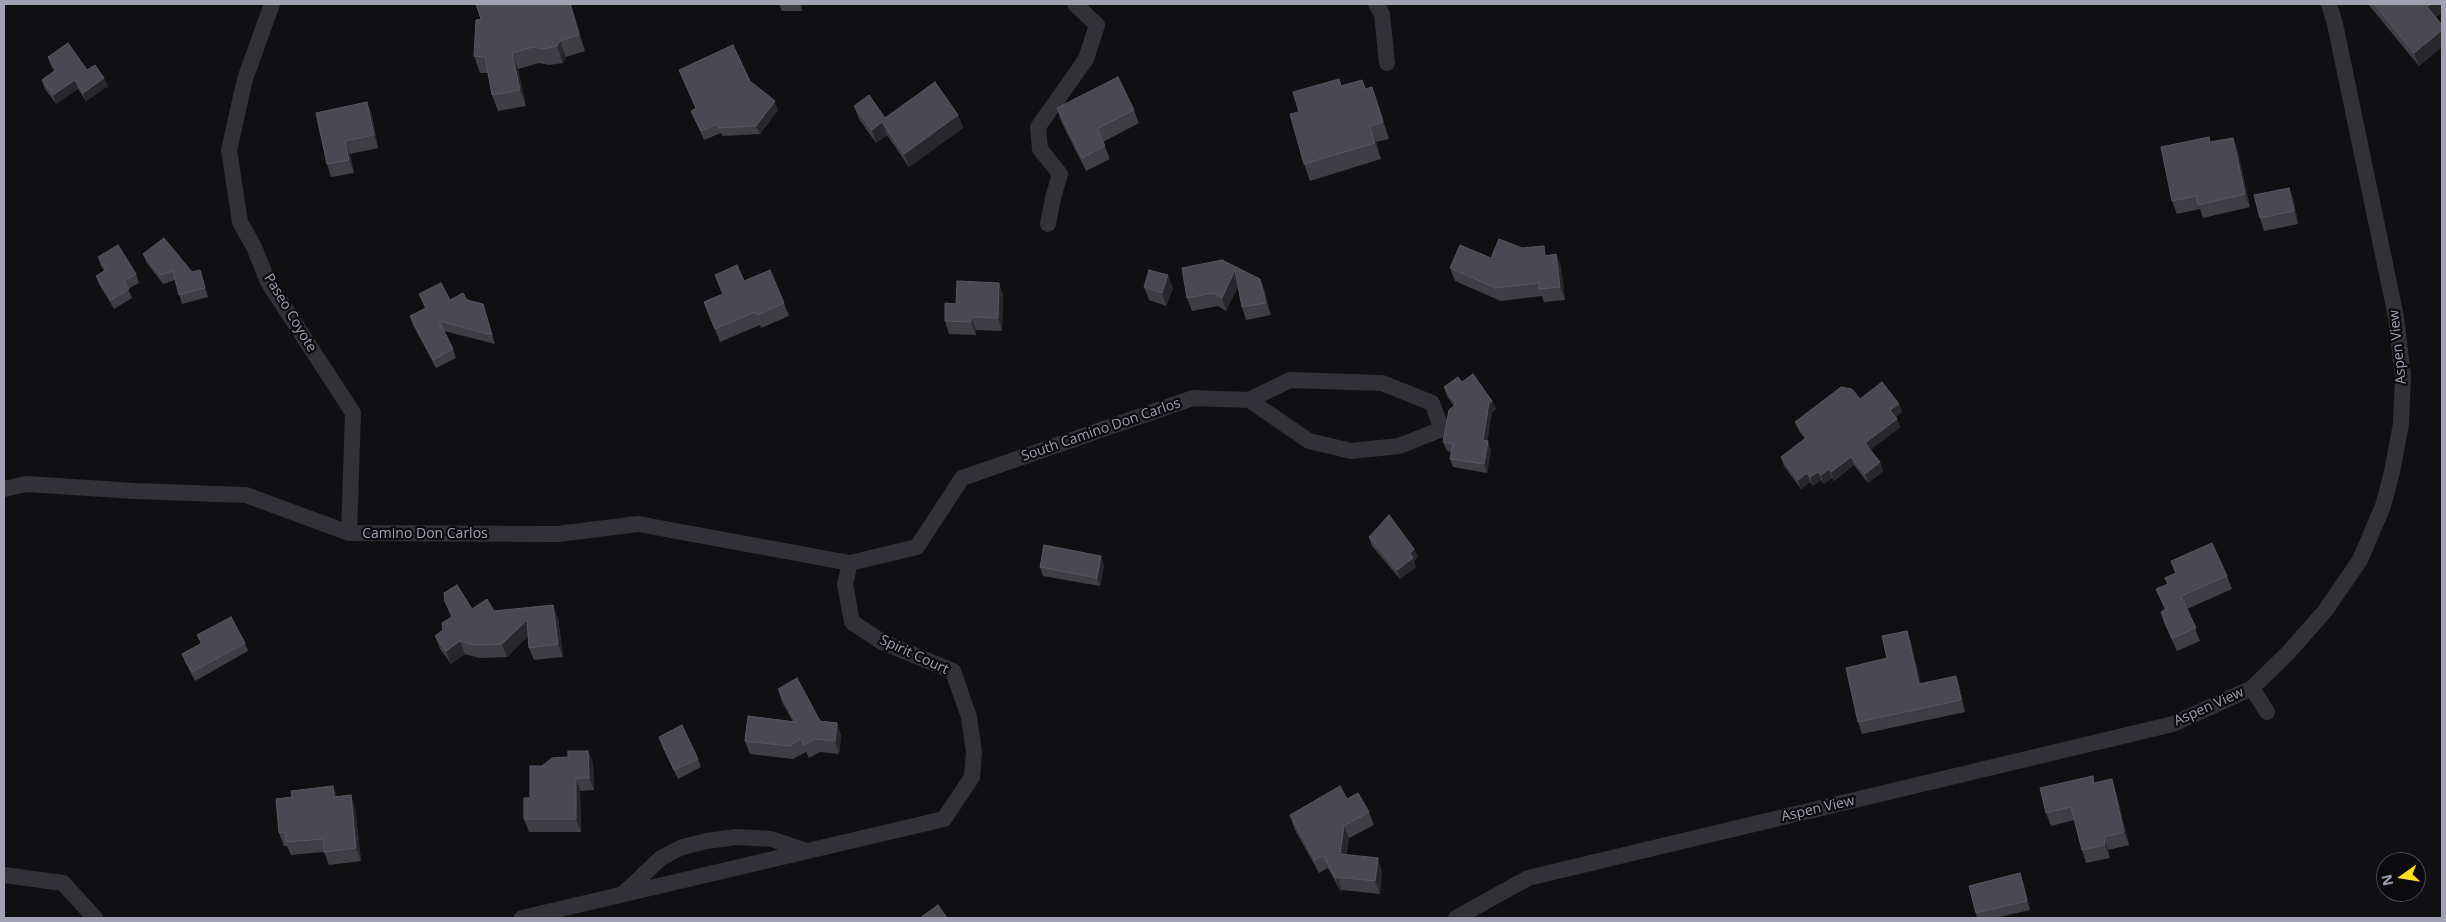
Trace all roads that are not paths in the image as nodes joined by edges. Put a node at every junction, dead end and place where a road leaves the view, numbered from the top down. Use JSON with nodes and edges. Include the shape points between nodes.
{"nodes":[{"id":1,"x":272,"y":4,"type":"edge"},
{"id":2,"x":1075,"y":4,"type":"edge"},
{"id":3,"x":1376,"y":4,"type":"edge"},
{"id":4,"x":2329,"y":4,"type":"edge"},
{"id":5,"x":1387,"y":63,"type":"dead end"},
{"id":6,"x":1048,"y":224,"type":"dead end"},
{"id":7,"x":1249,"y":400,"type":"junction"},
{"id":8,"x":4,"y":489,"type":"edge"},
{"id":9,"x":349,"y":534,"type":"junction"},
{"id":10,"x":850,"y":564,"type":"junction"},
{"id":11,"x":2252,"y":688,"type":"junction"},
{"id":12,"x":2267,"y":712,"type":"dead end"},
{"id":13,"x":807,"y":851,"type":"junction"},
{"id":14,"x":4,"y":875,"type":"edge"},
{"id":15,"x":622,"y":895,"type":"junction"},
{"id":16,"x":95,"y":918,"type":"edge"},
{"id":17,"x":522,"y":918,"type":"edge"},
{"id":18,"x":1456,"y":918,"type":"edge"}],
"edges":[{"from":1,"to":9,"type":"street","name":"Paseo Coyote","via":[[245,79],[229,150],[240,222],[268,282],[353,413]]},
{"from":2,"to":6,"type":"street","via":[[1098,25],[1086,59],[1038,127],[1040,149],[1060,174]]},
{"from":3,"to":5,"type":"street","via":[[1382,14]]},
{"from":4,"to":11,"type":"street","name":"Aspen View","via":[[2397,325],[2403,376],[2401,424],[2383,506],[2360,560],[2325,611]]},
{"from":7,"to":7,"type":"street","name":"South Camino Don Carlos","via":[[1309,442],[1351,451],[1399,446],[1442,429],[1432,404],[1382,383],[1290,380]]},
{"from":7,"to":10,"type":"street","name":"South Camino Don Carlos","via":[[1193,398],[962,478],[917,547]]},
{"from":8,"to":9,"type":"street","name":"Camino Don Carlos","via":[[26,484],[246,495]]},
{"from":9,"to":10,"type":"street","name":"Camino Don Carlos","via":[[558,534],[638,524]]},
{"from":10,"to":13,"type":"street","name":"Spirit Court","via":[[845,584],[852,622],[882,642],[953,671],[969,717],[974,752],[972,777],[944,819]]},
{"from":11,"to":12,"type":"street"},
{"from":11,"to":18,"type":"street","name":"Aspen View","via":[[2173,724],[1528,878]]},
{"from":13,"to":15,"type":"street","name":"Spirit Court"},
{"from":13,"to":15,"type":"street","via":[[771,839],[707,841],[661,858]]},
{"from":14,"to":16,"type":"street","via":[[63,883]]},
{"from":15,"to":17,"type":"street","name":"Spirit Court"}]}
